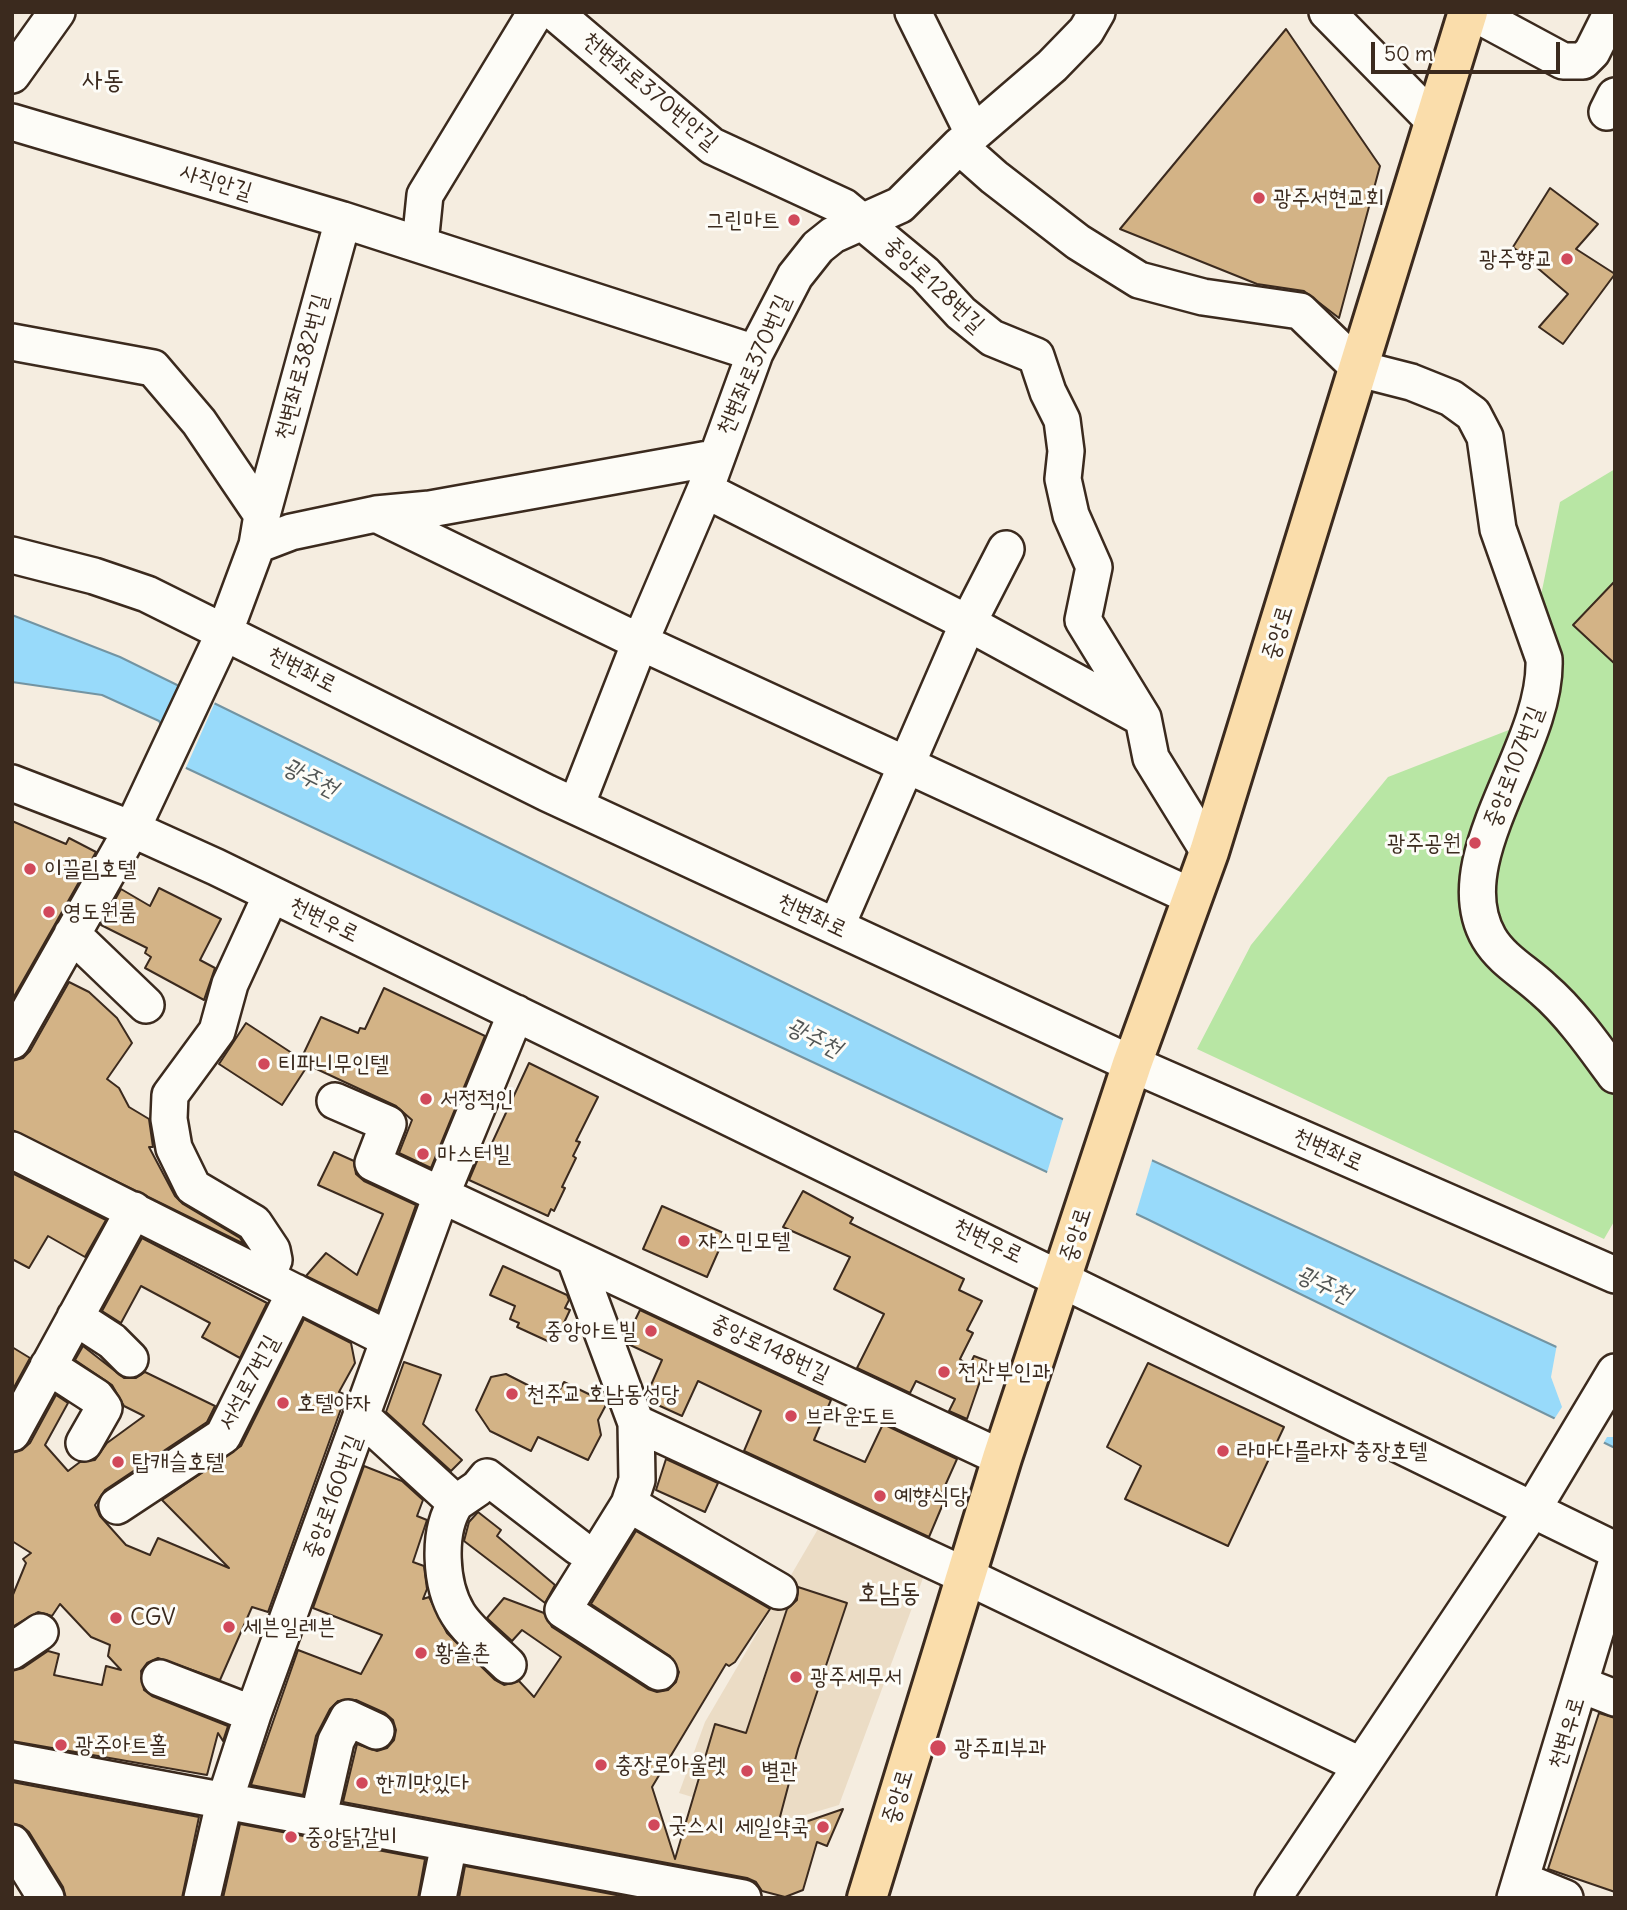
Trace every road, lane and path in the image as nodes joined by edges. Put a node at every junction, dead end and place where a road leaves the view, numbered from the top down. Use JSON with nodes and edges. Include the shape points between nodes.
{"nodes":[{"id":1,"x":57,"y":12,"type":"edge"},
{"id":2,"x":536,"y":12,"type":"edge"},
{"id":3,"x":554,"y":12,"type":"edge"},
{"id":4,"x":913,"y":12,"type":"edge"},
{"id":5,"x":1097,"y":12,"type":"edge"},
{"id":6,"x":1326,"y":12,"type":"edge"},
{"id":7,"x":1470,"y":12,"type":"edge"},
{"id":8,"x":1612,"y":12,"type":"edge"},
{"id":9,"x":1597,"y":58,"type":"edge"},
{"id":10,"x":12,"y":75,"type":"edge"},
{"id":11,"x":1434,"y":121,"type":"junction"},
{"id":12,"x":12,"y":122,"type":"edge"},
{"id":13,"x":966,"y":139,"type":"junction"},
{"id":14,"x":342,"y":220,"type":"junction"},
{"id":15,"x":863,"y":220,"type":"junction"},
{"id":16,"x":420,"y":244,"type":"junction"},
{"id":17,"x":12,"y":342,"type":"edge"},
{"id":18,"x":755,"y":353,"type":"junction"},
{"id":19,"x":1360,"y":369,"type":"junction"},
{"id":20,"x":710,"y":474,"type":"junction"},
{"id":21,"x":376,"y":513,"type":"junction"},
{"id":22,"x":260,"y":530,"type":"junction"},
{"id":23,"x":1006,"y":549,"type":"dead end"},
{"id":24,"x":12,"y":555,"type":"edge"},
{"id":25,"x":968,"y":623,"type":"junction"},
{"id":26,"x":225,"y":631,"type":"junction"},
{"id":27,"x":640,"y":642,"type":"junction"},
{"id":28,"x":1143,"y":718,"type":"junction"},
{"id":29,"x":908,"y":765,"type":"junction"},
{"id":30,"x":12,"y":783,"type":"edge"},
{"id":31,"x":576,"y":806,"type":"junction"},
{"id":32,"x":132,"y":829,"type":"junction"},
{"id":33,"x":1209,"y":852,"type":"junction"},
{"id":34,"x":271,"y":894,"type":"junction"},
{"id":35,"x":1193,"y":897,"type":"junction"},
{"id":36,"x":836,"y":927,"type":"junction"},
{"id":37,"x":72,"y":934,"type":"junction"},
{"id":38,"x":146,"y":1005,"type":"dead end"},
{"id":39,"x":516,"y":1013,"type":"junction"},
{"id":40,"x":12,"y":1041,"type":"edge"},
{"id":41,"x":1132,"y":1064,"type":"junction"},
{"id":42,"x":1615,"y":1075,"type":"edge"},
{"id":43,"x":335,"y":1101,"type":"dead end"},
{"id":44,"x":12,"y":1150,"type":"edge"},
{"id":45,"x":442,"y":1193,"type":"junction"},
{"id":46,"x":134,"y":1210,"type":"junction"},
{"id":47,"x":575,"y":1259,"type":"junction"},
{"id":48,"x":1615,"y":1275,"type":"edge"},
{"id":49,"x":1062,"y":1277,"type":"junction"},
{"id":50,"x":280,"y":1284,"type":"junction"},
{"id":51,"x":75,"y":1317,"type":"junction"},
{"id":52,"x":388,"y":1339,"type":"junction"},
{"id":53,"x":130,"y":1359,"type":"dead end"},
{"id":54,"x":48,"y":1366,"type":"junction"},
{"id":55,"x":1615,"y":1373,"type":"edge"},
{"id":56,"x":362,"y":1417,"type":"junction"},
{"id":57,"x":636,"y":1423,"type":"junction"},
{"id":58,"x":12,"y":1433,"type":"edge"},
{"id":59,"x":84,"y":1443,"type":"dead end"},
{"id":60,"x":1002,"y":1458,"type":"junction"},
{"id":61,"x":1539,"y":1499,"type":"junction"},
{"id":62,"x":456,"y":1503,"type":"junction"},
{"id":63,"x":629,"y":1504,"type":"junction"},
{"id":64,"x":117,"y":1506,"type":"dead end"},
{"id":65,"x":578,"y":1546,"type":"dead end"},
{"id":66,"x":1615,"y":1550,"type":"edge"},
{"id":67,"x":1615,"y":1567,"type":"edge"},
{"id":68,"x":966,"y":1576,"type":"junction"},
{"id":69,"x":779,"y":1591,"type":"dead end"},
{"id":70,"x":508,"y":1665,"type":"dead end"},
{"id":71,"x":659,"y":1672,"type":"dead end"},
{"id":72,"x":160,"y":1678,"type":"dead end"},
{"id":73,"x":1582,"y":1685,"type":"junction"},
{"id":74,"x":1615,"y":1698,"type":"edge"},
{"id":75,"x":253,"y":1714,"type":"junction"},
{"id":76,"x":376,"y":1731,"type":"dead end"},
{"id":77,"x":12,"y":1761,"type":"edge"},
{"id":78,"x":1360,"y":1765,"type":"junction"},
{"id":79,"x":224,"y":1803,"type":"junction"},
{"id":80,"x":318,"y":1820,"type":"junction"},
{"id":81,"x":12,"y":1843,"type":"edge"},
{"id":82,"x":449,"y":1844,"type":"junction"},
{"id":83,"x":1518,"y":1889,"type":"edge"},
{"id":84,"x":667,"y":1891,"type":"edge"},
{"id":85,"x":46,"y":1898,"type":"edge"},
{"id":86,"x":202,"y":1898,"type":"edge"},
{"id":87,"x":438,"y":1898,"type":"edge"},
{"id":88,"x":743,"y":1898,"type":"edge"},
{"id":89,"x":867,"y":1898,"type":"edge"},
{"id":90,"x":1273,"y":1898,"type":"edge"},
{"id":91,"x":1565,"y":1898,"type":"edge"}],
"edges":[{"from":1,"to":10,"type":"street"},
{"from":2,"to":16,"type":"street","via":[[425,195]]},
{"from":3,"to":15,"type":"street","name":"천변좌로370번안길","via":[[712,146],[816,192]]},
{"from":4,"to":13,"type":"street"},
{"from":5,"to":13,"type":"street","name":"천변좌로370번길","via":[[1086,31],[1052,66]]},
{"from":6,"to":11,"type":"street"},
{"from":7,"to":9,"type":"street","via":[[1563,61]]},
{"from":7,"to":11,"type":"main road","name":"중앙로"},
{"from":8,"to":9,"type":"street"},
{"from":11,"to":19,"type":"main road","name":"중앙로"},
{"from":12,"to":14,"type":"street","name":"사직안길"},
{"from":13,"to":15,"type":"street","name":"천변좌로370번길","via":[[900,205]]},
{"from":13,"to":19,"type":"street","via":[[994,177],[1078,242],[1139,280],[1203,297],[1300,312]]},
{"from":14,"to":16,"type":"street","name":"사직안길"},
{"from":14,"to":22,"type":"street","name":"천변좌로382번길"},
{"from":15,"to":18,"type":"street","name":"천변좌로370번길","via":[[818,247],[782,297]]},
{"from":15,"to":28,"type":"street","name":"중앙로128번길","via":[[992,338],[1036,356],[1062,420],[1063,479],[1071,515],[1094,567],[1083,620]]},
{"from":16,"to":18,"type":"street","name":"사직안길"},
{"from":17,"to":22,"type":"street","via":[[153,368],[199,422]]},
{"from":18,"to":20,"type":"street","name":"천변좌로370번길"},
{"from":19,"to":33,"type":"main road","name":"중앙로"},
{"from":19,"to":42,"type":"street","name":"중앙로107번길","via":[[1451,398],[1480,425],[1498,529],[1544,659],[1544,677],[1536,717],[1484,846],[1477,912],[1497,951],[1545,990]]},
{"from":20,"to":21,"type":"street","name":"천변좌로370번길"},
{"from":20,"to":25,"type":"street","via":[[854,565]]},
{"from":20,"to":27,"type":"street","name":"천변좌로370번길"},
{"from":21,"to":22,"type":"street","via":[[291,532]]},
{"from":21,"to":27,"type":"street"},
{"from":22,"to":26,"type":"street","name":"천변좌로382번길"},
{"from":23,"to":25,"type":"street"},
{"from":24,"to":26,"type":"street","name":"천변좌로","via":[[147,594]]},
{"from":25,"to":28,"type":"street"},
{"from":25,"to":29,"type":"street"},
{"from":26,"to":31,"type":"street","name":"천변좌로"},
{"from":26,"to":32,"type":"street","name":"천변좌로382번길"},
{"from":27,"to":29,"type":"street"},
{"from":27,"to":31,"type":"street","name":"천변좌로370번길"},
{"from":28,"to":33,"type":"street","name":"중앙로128번길","via":[[1151,758]]},
{"from":29,"to":35,"type":"street"},
{"from":29,"to":36,"type":"street"},
{"from":30,"to":32,"type":"street","name":"천변우로"},
{"from":31,"to":36,"type":"street","name":"천변좌로"},
{"from":32,"to":34,"type":"street","name":"천변우로"},
{"from":32,"to":37,"type":"street"},
{"from":33,"to":35,"type":"main road","name":"중앙로"},
{"from":34,"to":39,"type":"street","name":"천변우로"},
{"from":34,"to":50,"type":"street","name":"서석로7번길","via":[[230,984],[217,1031],[170,1095],[169,1119],[174,1148],[193,1187],[254,1223],[272,1250]]},
{"from":35,"to":41,"type":"main road","name":"중앙로"},
{"from":36,"to":41,"type":"street","name":"천변좌로"},
{"from":37,"to":38,"type":"street"},
{"from":37,"to":40,"type":"street"},
{"from":39,"to":45,"type":"street"},
{"from":39,"to":49,"type":"street","name":"천변우로"},
{"from":41,"to":48,"type":"street","name":"천변좌로"},
{"from":41,"to":49,"type":"main road","name":"중앙로"},
{"from":43,"to":45,"type":"street","via":[[388,1124],[373,1163]]},
{"from":44,"to":46,"type":"street"},
{"from":45,"to":47,"type":"street","name":"중앙로148번길"},
{"from":45,"to":52,"type":"street"},
{"from":46,"to":50,"type":"street"},
{"from":46,"to":51,"type":"street"},
{"from":47,"to":57,"type":"street"},
{"from":47,"to":60,"type":"street","name":"중앙로148번길"},
{"from":49,"to":60,"type":"main road","name":"중앙로"},
{"from":49,"to":61,"type":"street","name":"천변우로"},
{"from":50,"to":52,"type":"street"},
{"from":50,"to":64,"type":"street","name":"서석로7번길","via":[[223,1436]]},
{"from":51,"to":53,"type":"street"},
{"from":51,"to":54,"type":"street"},
{"from":52,"to":56,"type":"street"},
{"from":54,"to":58,"type":"street"},
{"from":54,"to":59,"type":"street","via":[[96,1397],[104,1408]]},
{"from":55,"to":61,"type":"street"},
{"from":56,"to":62,"type":"street","name":"중앙로160번길"},
{"from":56,"to":75,"type":"street","name":"중앙로160번길"},
{"from":57,"to":63,"type":"street","via":[[637,1480]]},
{"from":57,"to":68,"type":"street"},
{"from":60,"to":68,"type":"main road","name":"중앙로"},
{"from":61,"to":66,"type":"street","name":"천변우로"},
{"from":61,"to":78,"type":"street"},
{"from":62,"to":65,"type":"street","via":[[487,1477]]},
{"from":62,"to":70,"type":"street","via":[[447,1516],[444,1539],[450,1599],[460,1616]]},
{"from":63,"to":69,"type":"street"},
{"from":63,"to":71,"type":"street","via":[[563,1611]]},
{"from":67,"to":73,"type":"street","name":"천변우로"},
{"from":68,"to":78,"type":"street"},
{"from":68,"to":89,"type":"main road","name":"중앙로"},
{"from":72,"to":75,"type":"street"},
{"from":73,"to":74,"type":"street"},
{"from":73,"to":83,"type":"street","name":"천변우로"},
{"from":75,"to":79,"type":"street","name":"중앙로160번길"},
{"from":76,"to":80,"type":"street","via":[[348,1718],[335,1741]]},
{"from":77,"to":79,"type":"street"},
{"from":78,"to":90,"type":"street"},
{"from":79,"to":80,"type":"street"},
{"from":79,"to":86,"type":"street","name":"중앙로160번길"},
{"from":80,"to":82,"type":"street"},
{"from":81,"to":85,"type":"street"},
{"from":82,"to":84,"type":"street"},
{"from":82,"to":87,"type":"street"},
{"from":83,"to":91,"type":"street"},
{"from":84,"to":88,"type":"street"}]}
